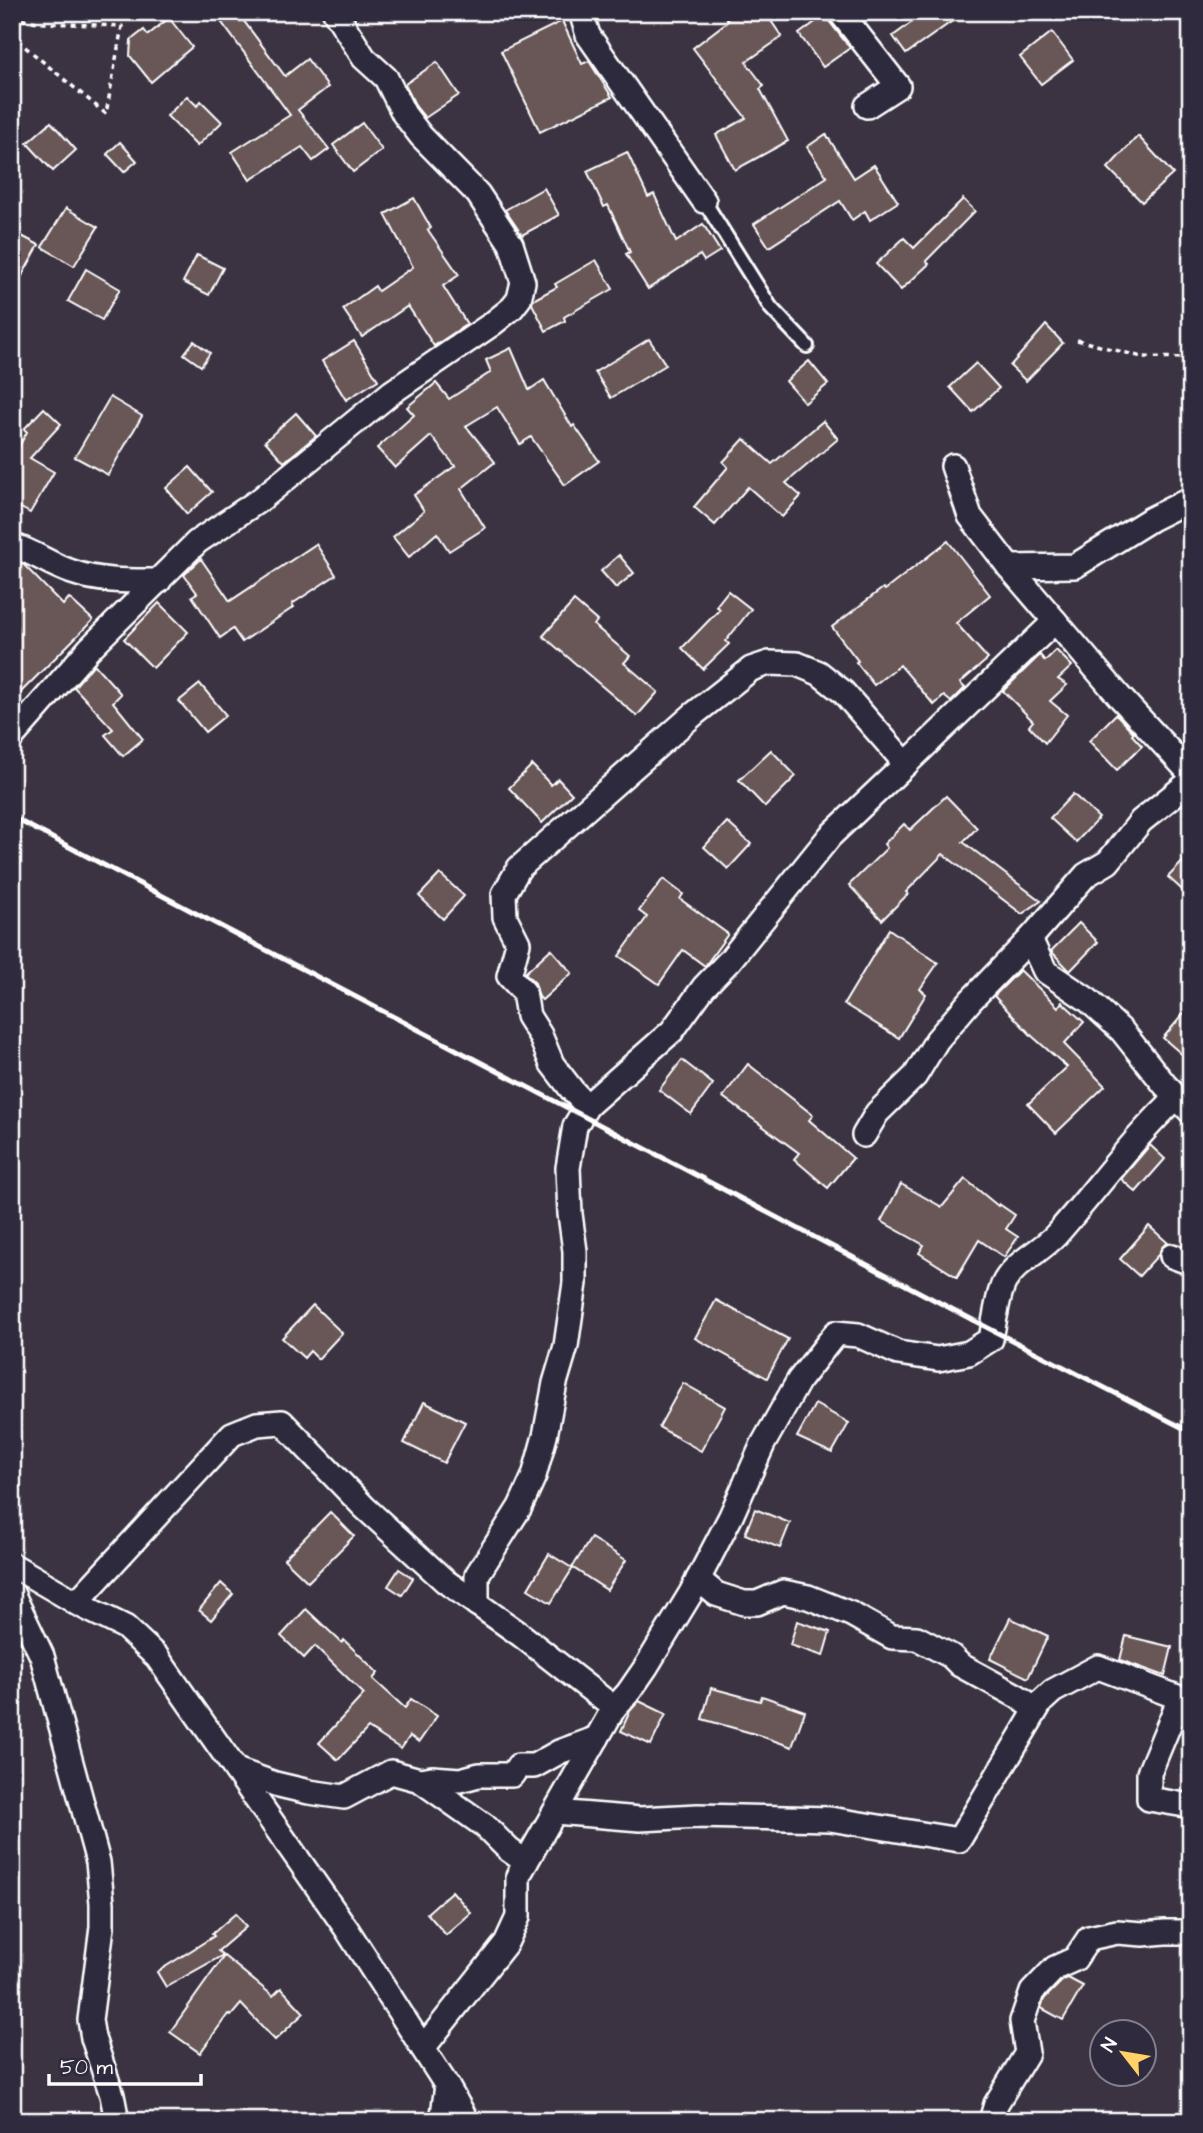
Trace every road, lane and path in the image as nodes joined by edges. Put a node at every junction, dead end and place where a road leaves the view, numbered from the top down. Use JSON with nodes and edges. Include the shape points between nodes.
{"nodes":[{"id":1,"x":335,"y":12,"type":"edge"},
{"id":2,"x":581,"y":12,"type":"edge"},
{"id":3,"x":839,"y":12,"type":"edge"},
{"id":4,"x":12,"y":18,"type":"edge"},
{"id":5,"x":12,"y":36,"type":"edge"},
{"id":6,"x":867,"y":106,"type":"dead end"},
{"id":7,"x":704,"y":201,"type":"joint"},
{"id":8,"x":1077,"y":340,"type":"dead end"},
{"id":9,"x":807,"y":346,"type":"dead end"},
{"id":10,"x":1191,"y":358,"type":"edge"},
{"id":11,"x":953,"y":466,"type":"dead end"},
{"id":12,"x":1191,"y":499,"type":"edge"},
{"id":13,"x":12,"y":545,"type":"edge"},
{"id":14,"x":1009,"y":567,"type":"junction"},
{"id":15,"x":159,"y":581,"type":"junction"},
{"id":16,"x":1055,"y":621,"type":"junction"},
{"id":17,"x":12,"y":737,"type":"edge"},
{"id":18,"x":906,"y":764,"type":"junction"},
{"id":19,"x":1191,"y":774,"type":"edge"},
{"id":20,"x":1191,"y":781,"type":"edge"},
{"id":21,"x":1030,"y":939,"type":"junction"},
{"id":22,"x":1186,"y":1105,"type":"edge"},
{"id":23,"x":587,"y":1106,"type":"junction"},
{"id":24,"x":864,"y":1135,"type":"dead end"},
{"id":25,"x":12,"y":1565,"type":"edge"},
{"id":26,"x":698,"y":1579,"type":"junction"},
{"id":27,"x":12,"y":1593,"type":"edge"},
{"id":28,"x":76,"y":1603,"type":"junction"},
{"id":29,"x":477,"y":1604,"type":"junction"},
{"id":30,"x":614,"y":1708,"type":"junction"},
{"id":31,"x":1036,"y":1709,"type":"junction"},
{"id":32,"x":597,"y":1738,"type":"junction"},
{"id":33,"x":236,"y":1770,"type":"junction"},
{"id":34,"x":420,"y":1780,"type":"junction"},
{"id":35,"x":1191,"y":1806,"type":"edge"},
{"id":36,"x":555,"y":1812,"type":"junction"},
{"id":37,"x":526,"y":1861,"type":"junction"},
{"id":38,"x":1191,"y":1932,"type":"edge"},
{"id":39,"x":423,"y":2048,"type":"junction"},
{"id":40,"x":447,"y":2087,"type":"junction"},
{"id":41,"x":117,"y":2121,"type":"edge"},
{"id":42,"x":442,"y":2121,"type":"edge"},
{"id":43,"x":467,"y":2121,"type":"edge"},
{"id":44,"x":991,"y":2121,"type":"edge"}],
"edges":[{"from":1,"to":15,"type":"street","via":[[364,58],[386,78],[404,114],[478,194],[511,244],[523,282],[519,299],[492,324],[392,392],[261,499],[197,542]]},
{"from":2,"to":7,"type":"street","via":[[588,35]]},
{"from":3,"to":6,"type":"street","via":[[898,86]]},
{"from":4,"to":5,"type":"path","via":[[122,26],[106,114]]},
{"from":7,"to":9,"type":"lane","via":[[771,308]]},
{"from":8,"to":10,"type":"path","via":[[1142,357]]},
{"from":11,"to":14,"type":"street","via":[[970,516]]},
{"from":12,"to":14,"type":"street","via":[[1075,566]]},
{"from":13,"to":15,"type":"street","via":[[72,572],[115,580]]},
{"from":14,"to":16,"type":"street"},
{"from":15,"to":17,"type":"street","via":[[89,649]]},
{"from":16,"to":18,"type":"street"},
{"from":16,"to":19,"type":"street"},
{"from":18,"to":23,"type":"street","via":[[830,836],[672,1031]]},
{"from":18,"to":23,"type":"street","via":[[843,692],[819,673],[797,664],[769,663],[751,669],[694,714],[519,868],[504,894],[505,917],[518,943],[509,976],[524,992],[528,1016],[552,1064]]},
{"from":20,"to":21,"type":"street","via":[[1141,821],[1108,862],[1086,875]]},
{"from":21,"to":22,"type":"street","via":[[1045,971],[1088,1000],[1122,1031]]},
{"from":21,"to":24,"type":"street","via":[[937,1040],[915,1076],[877,1113]]},
{"from":22,"to":26,"type":"street","via":[[1152,1121],[1054,1237],[1003,1283],[991,1339],[969,1353],[938,1359],[898,1353],[858,1335],[836,1333],[799,1380],[763,1444]]},
{"from":23,"to":29,"type":"street","via":[[575,1126],[568,1168],[575,1283],[566,1346],[534,1476],[477,1576]]},
{"from":25,"to":28,"type":"street"},
{"from":26,"to":30,"type":"street","via":[[646,1667]]},
{"from":26,"to":31,"type":"street","via":[[716,1594],[744,1603],[757,1604],[783,1591],[808,1597],[892,1637],[917,1639]]},
{"from":27,"to":41,"type":"street","via":[[42,1656],[97,1862],[102,1927],[90,2020]]},
{"from":28,"to":29,"type":"street","via":[[232,1434],[257,1424],[282,1422],[364,1507]]},
{"from":28,"to":33,"type":"street","via":[[125,1626],[157,1657]]},
{"from":29,"to":30,"type":"street"},
{"from":30,"to":32,"type":"street"},
{"from":31,"to":35,"type":"street","via":[[1053,1691],[1098,1667],[1180,1698],[1149,1773],[1149,1799]]},
{"from":31,"to":36,"type":"street","via":[[959,1840],[831,1819],[640,1818]]},
{"from":32,"to":34,"type":"street","via":[[534,1766],[518,1766],[512,1774]]},
{"from":32,"to":36,"type":"street"},
{"from":33,"to":34,"type":"street","via":[[275,1784],[344,1797],[391,1772]]},
{"from":33,"to":39,"type":"street"},
{"from":34,"to":37,"type":"street"},
{"from":36,"to":37,"type":"street"},
{"from":37,"to":39,"type":"street","via":[[518,1876],[518,1917],[506,1943]]},
{"from":38,"to":44,"type":"street","via":[[1117,1932],[1089,1938],[1075,1959],[1055,1968],[1032,1992],[1022,2021],[1027,2053]]},
{"from":39,"to":40,"type":"street"},
{"from":40,"to":42,"type":"street"},
{"from":40,"to":43,"type":"street"}]}
